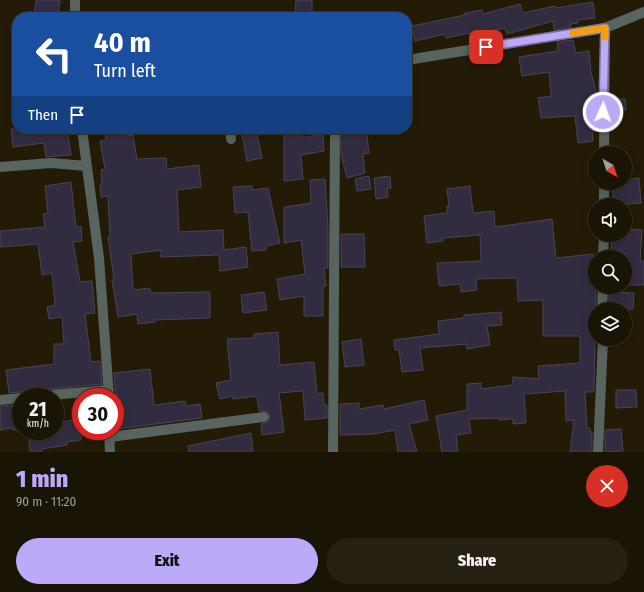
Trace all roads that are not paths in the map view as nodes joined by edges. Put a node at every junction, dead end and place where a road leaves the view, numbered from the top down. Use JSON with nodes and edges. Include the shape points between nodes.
{"nodes":[{"id":1,"x":75,"y":0,"type":"edge"},
{"id":2,"x":75,"y":12,"type":"edge"},
{"id":3,"x":644,"y":12,"type":"edge"},
{"id":4,"x":605,"y":28,"type":"junction"},
{"id":5,"x":412,"y":59,"type":"edge"},
{"id":6,"x":83,"y":134,"type":"edge"},
{"id":7,"x":334,"y":134,"type":"edge"},
{"id":8,"x":604,"y":146,"type":"edge"},
{"id":9,"x":87,"y":166,"type":"junction"},
{"id":10,"x":0,"y":167,"type":"edge"},
{"id":11,"x":603,"y":346,"type":"edge"},
{"id":12,"x":109,"y":388,"type":"edge"},
{"id":13,"x":12,"y":399,"type":"edge"},
{"id":14,"x":0,"y":400,"type":"edge"},
{"id":15,"x":264,"y":417,"type":"dead end"},
{"id":16,"x":124,"y":432,"type":"edge"},
{"id":17,"x":109,"y":440,"type":"edge"},
{"id":18,"x":110,"y":452,"type":"edge"},
{"id":19,"x":332,"y":452,"type":"edge"},
{"id":20,"x":598,"y":452,"type":"edge"}],
"edges":[{"from":1,"to":2,"type":"street"},
{"from":3,"to":4,"type":"street"},
{"from":4,"to":5,"type":"street"},
{"from":4,"to":8,"type":"street"},
{"from":6,"to":9,"type":"street"},
{"from":7,"to":19,"type":"street"},
{"from":9,"to":10,"type":"street","via":[[51,163]]},
{"from":9,"to":12,"type":"street","via":[[99,258]]},
{"from":11,"to":20,"type":"street"},
{"from":13,"to":14,"type":"street"},
{"from":15,"to":16,"type":"street"},
{"from":17,"to":18,"type":"street"}]}
